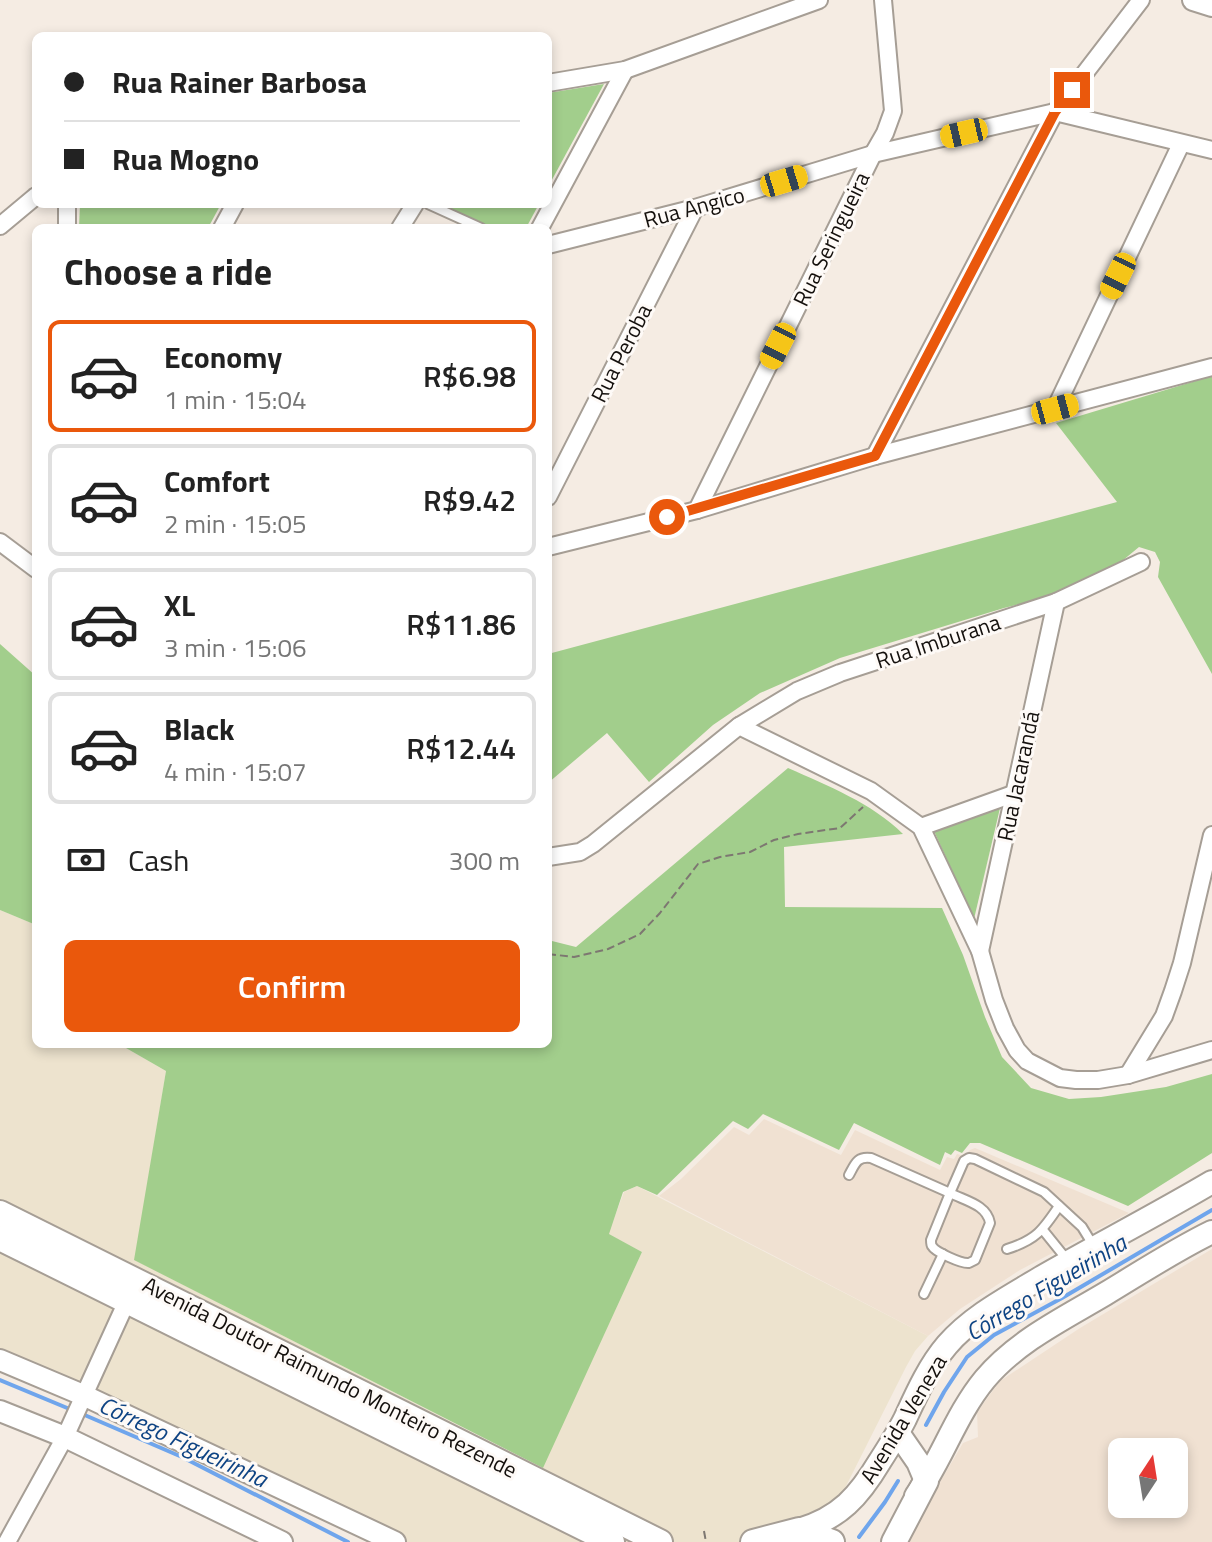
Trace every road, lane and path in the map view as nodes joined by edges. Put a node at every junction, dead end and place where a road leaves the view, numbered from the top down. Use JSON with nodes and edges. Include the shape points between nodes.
{"nodes":[{"id":1,"x":819,"y":0,"type":"edge"},
{"id":2,"x":883,"y":0,"type":"edge"},
{"id":3,"x":1141,"y":0,"type":"edge"},
{"id":4,"x":1193,"y":0,"type":"edge"},
{"id":5,"x":1212,"y":6,"type":"edge"},
{"id":6,"x":625,"y":70,"type":"junction"},
{"id":7,"x":552,"y":82,"type":"edge"},
{"id":8,"x":1055,"y":112,"type":"junction"},
{"id":9,"x":1181,"y":144,"type":"junction"},
{"id":10,"x":1212,"y":150,"type":"edge"},
{"id":11,"x":873,"y":154,"type":"junction"},
{"id":12,"x":32,"y":199,"type":"edge"},
{"id":13,"x":552,"y":206,"type":"edge"},
{"id":14,"x":437,"y":208,"type":"edge"},
{"id":15,"x":695,"y":208,"type":"junction"},
{"id":16,"x":472,"y":224,"type":"edge"},
{"id":17,"x":0,"y":226,"type":"edge"},
{"id":18,"x":552,"y":244,"type":"edge"},
{"id":19,"x":1212,"y":367,"type":"edge"},
{"id":20,"x":1055,"y":409,"type":"junction"},
{"id":21,"x":875,"y":456,"type":"junction"},
{"id":22,"x":552,"y":489,"type":"edge"},
{"id":23,"x":697,"y":510,"type":"junction"},
{"id":24,"x":0,"y":542,"type":"edge"},
{"id":25,"x":552,"y":546,"type":"edge"},
{"id":26,"x":1141,"y":562,"type":"dead end"},
{"id":27,"x":32,"y":566,"type":"edge"},
{"id":28,"x":1056,"y":602,"type":"junction"},
{"id":29,"x":739,"y":726,"type":"junction"},
{"id":30,"x":1013,"y":794,"type":"junction"},
{"id":31,"x":860,"y":812,"type":"dead end"},
{"id":32,"x":921,"y":827,"type":"junction"},
{"id":33,"x":1212,"y":835,"type":"edge"},
{"id":34,"x":552,"y":856,"type":"edge"},
{"id":35,"x":980,"y":951,"type":"junction"},
{"id":36,"x":552,"y":954,"type":"edge"},
{"id":37,"x":1212,"y":1050,"type":"edge"},
{"id":38,"x":1128,"y":1075,"type":"junction"},
{"id":39,"x":849,"y":1175,"type":"dead end"},
{"id":40,"x":1212,"y":1182,"type":"edge"},
{"id":41,"x":950,"y":1193,"type":"junction"},
{"id":42,"x":1059,"y":1206,"type":"junction"},
{"id":43,"x":0,"y":1213,"type":"edge"},
{"id":44,"x":1043,"y":1230,"type":"junction"},
{"id":45,"x":1212,"y":1232,"type":"edge"},
{"id":46,"x":0,"y":1238,"type":"edge"},
{"id":47,"x":1094,"y":1247,"type":"junction"},
{"id":48,"x":1007,"y":1249,"type":"dead end"},
{"id":49,"x":943,"y":1254,"type":"junction"},
{"id":50,"x":1069,"y":1262,"type":"junction"},
{"id":51,"x":924,"y":1294,"type":"dead end"},
{"id":52,"x":127,"y":1301,"type":"junction"},
{"id":53,"x":0,"y":1360,"type":"edge"},
{"id":54,"x":83,"y":1395,"type":"junction"},
{"id":55,"x":0,"y":1411,"type":"edge"},
{"id":56,"x":898,"y":1433,"type":"junction"},
{"id":57,"x":65,"y":1437,"type":"junction"},
{"id":58,"x":926,"y":1481,"type":"junction"},
{"id":59,"x":799,"y":1530,"type":"junction"},
{"id":60,"x":704,"y":1531,"type":"dead end"},
{"id":61,"x":7,"y":1542,"type":"edge"},
{"id":62,"x":282,"y":1542,"type":"edge"},
{"id":63,"x":395,"y":1542,"type":"edge"},
{"id":64,"x":612,"y":1542,"type":"edge"},
{"id":65,"x":660,"y":1542,"type":"edge"},
{"id":66,"x":706,"y":1542,"type":"edge"},
{"id":67,"x":753,"y":1542,"type":"edge"},
{"id":68,"x":832,"y":1542,"type":"edge"},
{"id":69,"x":882,"y":1542,"type":"edge"},
{"id":70,"x":894,"y":1542,"type":"edge"}],
"edges":[{"from":1,"to":6,"type":"street"},
{"from":2,"to":11,"type":"street","name":"Rua Seringueira","via":[[893,111]]},
{"from":3,"to":8,"type":"street"},
{"from":4,"to":5,"type":"street"},
{"from":6,"to":7,"type":"street"},
{"from":6,"to":13,"type":"street"},
{"from":8,"to":9,"type":"street","name":"Rua Angico"},
{"from":8,"to":11,"type":"street","name":"Rua Angico"},
{"from":8,"to":21,"type":"street"},
{"from":9,"to":10,"type":"street","name":"Rua Angico"},
{"from":9,"to":20,"type":"street"},
{"from":11,"to":15,"type":"street","name":"Rua Angico"},
{"from":11,"to":23,"type":"street","name":"Rua Seringueira"},
{"from":12,"to":17,"type":"street"},
{"from":14,"to":16,"type":"lane"},
{"from":15,"to":18,"type":"street","name":"Rua Angico"},
{"from":15,"to":22,"type":"street","name":"Rua Peroba"},
{"from":19,"to":20,"type":"street"},
{"from":20,"to":21,"type":"street"},
{"from":21,"to":23,"type":"street"},
{"from":23,"to":25,"type":"street"},
{"from":24,"to":27,"type":"street"},
{"from":26,"to":28,"type":"street","name":"Rua Imburana"},
{"from":28,"to":29,"type":"street","name":"Rua Imburana","via":[[840,673],[797,691]]},
{"from":28,"to":30,"type":"street","name":"Rua Jacarandá"},
{"from":29,"to":32,"type":"street","via":[[871,791]]},
{"from":29,"to":34,"type":"street","name":"Rua Imburana","via":[[593,844]]},
{"from":30,"to":32,"type":"street"},
{"from":30,"to":35,"type":"street","name":"Rua Jacarandá"},
{"from":31,"to":36,"type":"path","via":[[840,828],[774,840],[750,852],[698,864],[640,934],[574,957]]},
{"from":32,"to":35,"type":"street"},
{"from":33,"to":38,"type":"street","via":[[1173,991]]},
{"from":35,"to":38,"type":"street","via":[[1005,1028],[1027,1061],[1060,1078]]},
{"from":37,"to":38,"type":"street"},
{"from":39,"to":41,"type":"lane","via":[[857,1160],[871,1158]]},
{"from":40,"to":47,"type":"main road","name":"Avenida Veneza"},
{"from":41,"to":42,"type":"lane","via":[[969,1158],[1044,1192]]},
{"from":41,"to":49,"type":"lane","via":[[931,1240]]},
{"from":41,"to":49,"type":"lane","via":[[985,1210],[990,1223],[975,1260],[963,1263]]},
{"from":42,"to":44,"type":"lane"},
{"from":42,"to":47,"type":"lane"},
{"from":43,"to":65,"type":"main road","name":"Avenida Doutor Raimundo Monteiro Rezende"},
{"from":44,"to":48,"type":"lane"},
{"from":44,"to":50,"type":"lane"},
{"from":45,"to":58,"type":"main road","via":[[1058,1321],[1005,1358],[967,1404]]},
{"from":46,"to":52,"type":"main road","name":"Avenida Doutor Raimundo Monteiro Rezende"},
{"from":47,"to":50,"type":"main road","name":"Avenida Veneza"},
{"from":49,"to":51,"type":"lane"},
{"from":50,"to":56,"type":"main road","name":"Avenida Veneza","via":[[1005,1299],[948,1344]]},
{"from":52,"to":54,"type":"street"},
{"from":52,"to":64,"type":"main road","name":"Avenida Doutor Raimundo Monteiro Rezende"},
{"from":53,"to":54,"type":"street"},
{"from":54,"to":57,"type":"street"},
{"from":54,"to":63,"type":"street"},
{"from":55,"to":57,"type":"street"},
{"from":56,"to":58,"type":"main road"},
{"from":56,"to":59,"type":"main road","name":"Avenida Veneza","via":[[856,1497],[832,1517]]},
{"from":57,"to":61,"type":"street"},
{"from":57,"to":62,"type":"street"},
{"from":58,"to":69,"type":"main road"},
{"from":58,"to":70,"type":"main road"},
{"from":59,"to":67,"type":"main road"},
{"from":59,"to":68,"type":"main road"},
{"from":60,"to":66,"type":"path"}]}
